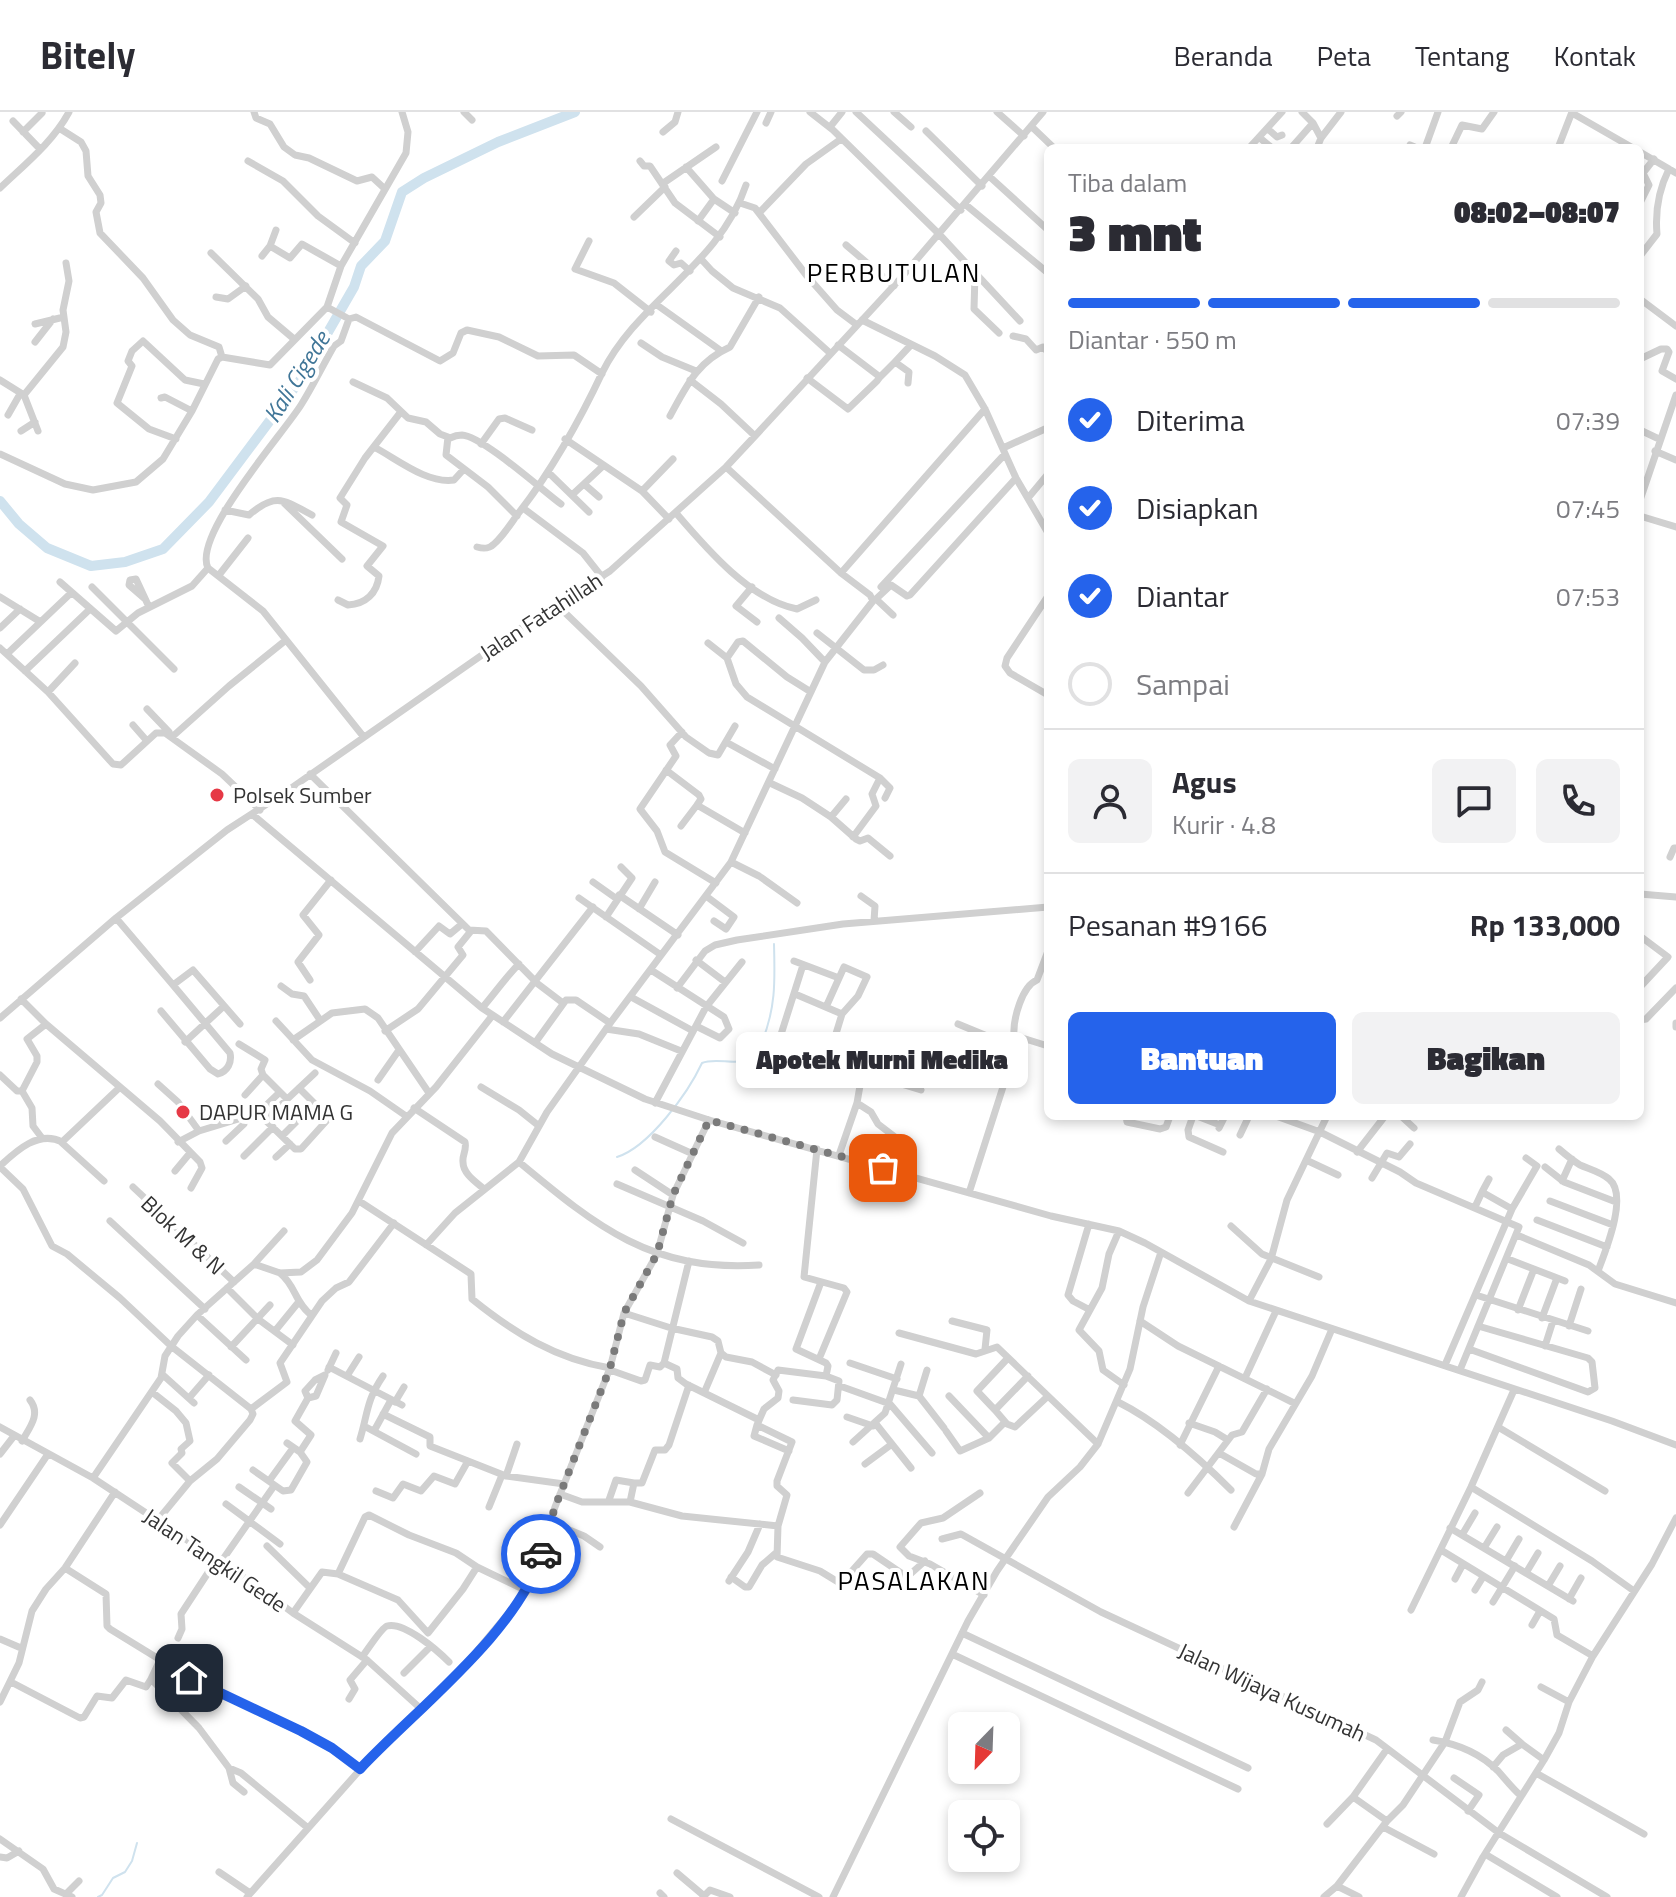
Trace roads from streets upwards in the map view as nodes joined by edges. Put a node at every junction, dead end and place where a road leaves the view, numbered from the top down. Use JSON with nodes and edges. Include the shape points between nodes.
{"nodes":[{"id":1,"x":69,"y":112,"type":"edge"},
{"id":2,"x":254,"y":112,"type":"edge"},
{"id":3,"x":402,"y":112,"type":"edge"},
{"id":4,"x":464,"y":112,"type":"edge"},
{"id":5,"x":678,"y":112,"type":"edge"},
{"id":6,"x":757,"y":112,"type":"edge"},
{"id":7,"x":771,"y":112,"type":"edge"},
{"id":8,"x":810,"y":112,"type":"edge"},
{"id":9,"x":842,"y":112,"type":"edge"},
{"id":10,"x":856,"y":112,"type":"edge"},
{"id":11,"x":894,"y":112,"type":"edge"},
{"id":12,"x":997,"y":112,"type":"edge"},
{"id":13,"x":1049,"y":112,"type":"edge"},
{"id":14,"x":1282,"y":112,"type":"edge"},
{"id":15,"x":1341,"y":112,"type":"edge"},
{"id":16,"x":1438,"y":112,"type":"edge"},
{"id":17,"x":1494,"y":112,"type":"edge"},
{"id":18,"x":42,"y":113,"type":"edge"},
{"id":19,"x":1304,"y":113,"type":"edge"},
{"id":20,"x":1572,"y":113,"type":"edge"},
{"id":21,"x":1038,"y":114,"type":"edge"},
{"id":22,"x":472,"y":120,"type":"dead end"},
{"id":23,"x":13,"y":121,"type":"dead end"},
{"id":24,"x":766,"y":123,"type":"dead end"},
{"id":25,"x":1313,"y":123,"type":"junction"},
{"id":26,"x":830,"y":127,"type":"junction"},
{"id":27,"x":911,"y":127,"type":"dead end"},
{"id":28,"x":59,"y":128,"type":"junction"},
{"id":29,"x":1032,"y":128,"type":"junction"},
{"id":30,"x":1268,"y":129,"type":"junction"},
{"id":31,"x":926,"y":131,"type":"dead end"},
{"id":32,"x":23,"y":132,"type":"junction"},
{"id":33,"x":663,"y":132,"type":"dead end"},
{"id":34,"x":1282,"y":135,"type":"dead end"},
{"id":35,"x":1260,"y":138,"type":"junction"},
{"id":36,"x":841,"y":139,"type":"junction"},
{"id":37,"x":1022,"y":139,"type":"junction"},
{"id":38,"x":1050,"y":144,"type":"edge"},
{"id":39,"x":1253,"y":144,"type":"edge"},
{"id":40,"x":1267,"y":144,"type":"edge"},
{"id":41,"x":1295,"y":144,"type":"edge"},
{"id":42,"x":1320,"y":144,"type":"edge"},
{"id":43,"x":1321,"y":144,"type":"edge"},
{"id":44,"x":1426,"y":144,"type":"edge"},
{"id":45,"x":1453,"y":144,"type":"edge"},
{"id":46,"x":1560,"y":144,"type":"edge"},
{"id":47,"x":1624,"y":144,"type":"edge"},
{"id":48,"x":716,"y":147,"type":"dead end"},
{"id":49,"x":40,"y":149,"type":"junction"},
{"id":50,"x":1644,"y":154,"type":"edge"},
{"id":51,"x":1654,"y":159,"type":"junction"},
{"id":52,"x":248,"y":161,"type":"dead end"},
{"id":53,"x":640,"y":161,"type":"dead end"},
{"id":54,"x":686,"y":167,"type":"junction"},
{"id":55,"x":1673,"y":171,"type":"edge"},
{"id":56,"x":990,"y":177,"type":"junction"},
{"id":57,"x":722,"y":181,"type":"dead end"},
{"id":58,"x":1644,"y":183,"type":"edge"},
{"id":59,"x":746,"y":185,"type":"dead end"},
{"id":60,"x":663,"y":186,"type":"junction"},
{"id":61,"x":982,"y":186,"type":"junction"},
{"id":62,"x":0,"y":188,"type":"edge"},
{"id":63,"x":385,"y":189,"type":"junction"},
{"id":64,"x":1660,"y":189,"type":"junction"},
{"id":65,"x":714,"y":199,"type":"junction"},
{"id":66,"x":740,"y":203,"type":"junction"},
{"id":67,"x":964,"y":207,"type":"junction"},
{"id":68,"x":735,"y":213,"type":"junction"},
{"id":69,"x":759,"y":213,"type":"junction"},
{"id":70,"x":634,"y":217,"type":"dead end"},
{"id":71,"x":698,"y":221,"type":"junction"},
{"id":72,"x":1044,"y":226,"type":"edge"},
{"id":73,"x":276,"y":230,"type":"dead end"},
{"id":74,"x":939,"y":234,"type":"junction"},
{"id":75,"x":720,"y":237,"type":"junction"},
{"id":76,"x":589,"y":241,"type":"dead end"},
{"id":77,"x":355,"y":243,"type":"junction"},
{"id":78,"x":846,"y":245,"type":"dead end"},
{"id":79,"x":270,"y":246,"type":"junction"},
{"id":80,"x":676,"y":251,"type":"dead end"},
{"id":81,"x":1644,"y":251,"type":"edge"},
{"id":82,"x":211,"y":253,"type":"dead end"},
{"id":83,"x":262,"y":256,"type":"dead end"},
{"id":84,"x":701,"y":259,"type":"junction"},
{"id":85,"x":66,"y":263,"type":"dead end"},
{"id":86,"x":341,"y":266,"type":"junction"},
{"id":87,"x":1044,"y":270,"type":"edge"},
{"id":88,"x":690,"y":271,"type":"junction"},
{"id":89,"x":975,"y":273,"type":"junction"},
{"id":90,"x":246,"y":286,"type":"junction"},
{"id":91,"x":894,"y":286,"type":"junction"},
{"id":92,"x":216,"y":297,"type":"dead end"},
{"id":93,"x":759,"y":297,"type":"junction"},
{"id":94,"x":1644,"y":302,"type":"edge"},
{"id":95,"x":657,"y":305,"type":"junction"},
{"id":96,"x":328,"y":308,"type":"junction"},
{"id":97,"x":651,"y":312,"type":"junction"},
{"id":98,"x":64,"y":317,"type":"junction"},
{"id":99,"x":346,"y":317,"type":"junction"},
{"id":100,"x":53,"y":319,"type":"junction"},
{"id":101,"x":1020,"y":321,"type":"dead end"},
{"id":102,"x":860,"y":323,"type":"junction"},
{"id":103,"x":35,"y":324,"type":"dead end"},
{"id":104,"x":1676,"y":326,"type":"edge"},
{"id":105,"x":999,"y":333,"type":"dead end"},
{"id":106,"x":1013,"y":336,"type":"dead end"},
{"id":107,"x":294,"y":339,"type":"junction"},
{"id":108,"x":35,"y":342,"type":"dead end"},
{"id":109,"x":641,"y":343,"type":"dead end"},
{"id":110,"x":838,"y":345,"type":"junction"},
{"id":111,"x":910,"y":346,"type":"junction"},
{"id":112,"x":1044,"y":348,"type":"edge"},
{"id":113,"x":725,"y":349,"type":"junction"},
{"id":114,"x":830,"y":353,"type":"junction"},
{"id":115,"x":222,"y":357,"type":"junction"},
{"id":116,"x":1644,"y":357,"type":"edge"},
{"id":117,"x":895,"y":362,"type":"junction"},
{"id":118,"x":696,"y":371,"type":"junction"},
{"id":119,"x":602,"y":374,"type":"junction"},
{"id":120,"x":880,"y":377,"type":"junction"},
{"id":121,"x":807,"y":378,"type":"junction"},
{"id":122,"x":1676,"y":379,"type":"edge"},
{"id":123,"x":690,"y":380,"type":"junction"},
{"id":124,"x":0,"y":381,"type":"edge"},
{"id":125,"x":353,"y":382,"type":"dead end"},
{"id":126,"x":908,"y":383,"type":"dead end"},
{"id":127,"x":204,"y":384,"type":"junction"},
{"id":128,"x":22,"y":394,"type":"junction"},
{"id":129,"x":1676,"y":395,"type":"edge"},
{"id":130,"x":161,"y":398,"type":"dead end"},
{"id":131,"x":985,"y":409,"type":"junction"},
{"id":132,"x":192,"y":411,"type":"junction"},
{"id":133,"x":400,"y":413,"type":"junction"},
{"id":134,"x":8,"y":415,"type":"dead end"},
{"id":135,"x":670,"y":416,"type":"dead end"},
{"id":136,"x":1672,"y":418,"type":"edge"},
{"id":137,"x":35,"y":422,"type":"junction"},
{"id":138,"x":532,"y":430,"type":"dead end"},
{"id":139,"x":1044,"y":430,"type":"edge"},
{"id":140,"x":21,"y":431,"type":"dead end"},
{"id":141,"x":38,"y":431,"type":"dead end"},
{"id":142,"x":1644,"y":432,"type":"edge"},
{"id":143,"x":755,"y":436,"type":"junction"},
{"id":144,"x":450,"y":438,"type":"junction"},
{"id":145,"x":176,"y":439,"type":"junction"},
{"id":146,"x":565,"y":439,"type":"junction"},
{"id":147,"x":1659,"y":439,"type":"junction"},
{"id":148,"x":481,"y":444,"type":"junction"},
{"id":149,"x":374,"y":447,"type":"junction"},
{"id":150,"x":1004,"y":451,"type":"junction"},
{"id":151,"x":1655,"y":451,"type":"junction"},
{"id":152,"x":0,"y":454,"type":"edge"},
{"id":153,"x":673,"y":459,"type":"dead end"},
{"id":154,"x":1676,"y":460,"type":"edge"},
{"id":155,"x":603,"y":466,"type":"junction"},
{"id":156,"x":726,"y":467,"type":"junction"},
{"id":157,"x":464,"y":469,"type":"junction"},
{"id":158,"x":548,"y":472,"type":"junction"},
{"id":159,"x":1016,"y":478,"type":"junction"},
{"id":160,"x":1044,"y":479,"type":"edge"},
{"id":161,"x":584,"y":484,"type":"junction"},
{"id":162,"x":538,"y":486,"type":"junction"},
{"id":163,"x":1644,"y":487,"type":"edge"},
{"id":164,"x":642,"y":491,"type":"junction"},
{"id":165,"x":572,"y":495,"type":"junction"},
{"id":166,"x":599,"y":497,"type":"dead end"},
{"id":167,"x":1028,"y":498,"type":"junction"},
{"id":168,"x":283,"y":501,"type":"junction"},
{"id":169,"x":561,"y":504,"type":"dead end"},
{"id":170,"x":523,"y":508,"type":"junction"},
{"id":171,"x":225,"y":510,"type":"junction"},
{"id":172,"x":589,"y":512,"type":"dead end"},
{"id":173,"x":676,"y":513,"type":"junction"},
{"id":174,"x":312,"y":515,"type":"dead end"},
{"id":175,"x":517,"y":516,"type":"junction"},
{"id":176,"x":1044,"y":517,"type":"edge"},
{"id":177,"x":1644,"y":517,"type":"edge"},
{"id":178,"x":669,"y":519,"type":"junction"},
{"id":179,"x":1676,"y":527,"type":"edge"},
{"id":180,"x":248,"y":538,"type":"dead end"},
{"id":181,"x":477,"y":547,"type":"dead end"},
{"id":182,"x":342,"y":559,"type":"dead end"},
{"id":183,"x":208,"y":568,"type":"junction"},
{"id":184,"x":841,"y":573,"type":"junction"},
{"id":185,"x":219,"y":575,"type":"junction"},
{"id":186,"x":602,"y":577,"type":"junction"},
{"id":187,"x":60,"y":582,"type":"dead end"},
{"id":188,"x":92,"y":587,"type":"dead end"},
{"id":189,"x":752,"y":587,"type":"junction"},
{"id":190,"x":71,"y":593,"type":"junction"},
{"id":191,"x":0,"y":597,"type":"edge"},
{"id":192,"x":144,"y":598,"type":"dead end"},
{"id":193,"x":874,"y":599,"type":"junction"},
{"id":194,"x":338,"y":600,"type":"dead end"},
{"id":195,"x":816,"y":600,"type":"dead end"},
{"id":196,"x":1044,"y":602,"type":"edge"},
{"id":197,"x":557,"y":605,"type":"junction"},
{"id":198,"x":149,"y":607,"type":"junction"},
{"id":199,"x":20,"y":609,"type":"junction"},
{"id":200,"x":89,"y":610,"type":"junction"},
{"id":201,"x":893,"y":615,"type":"dead end"},
{"id":202,"x":779,"y":618,"type":"dead end"},
{"id":203,"x":39,"y":621,"type":"junction"},
{"id":204,"x":128,"y":622,"type":"junction"},
{"id":205,"x":757,"y":622,"type":"dead end"},
{"id":206,"x":1,"y":625,"type":"edge"},
{"id":207,"x":817,"y":633,"type":"dead end"},
{"id":208,"x":286,"y":640,"type":"junction"},
{"id":209,"x":708,"y":643,"type":"dead end"},
{"id":210,"x":0,"y":648,"type":"edge"},
{"id":211,"x":835,"y":649,"type":"junction"},
{"id":212,"x":8,"y":653,"type":"junction"},
{"id":213,"x":727,"y":658,"type":"junction"},
{"id":214,"x":825,"y":662,"type":"junction"},
{"id":215,"x":75,"y":663,"type":"dead end"},
{"id":216,"x":883,"y":665,"type":"dead end"},
{"id":217,"x":174,"y":669,"type":"dead end"},
{"id":218,"x":25,"y":671,"type":"junction"},
{"id":219,"x":48,"y":692,"type":"junction"},
{"id":220,"x":811,"y":692,"type":"junction"},
{"id":221,"x":1044,"y":693,"type":"edge"},
{"id":222,"x":147,"y":709,"type":"dead end"},
{"id":223,"x":133,"y":725,"type":"dead end"},
{"id":224,"x":735,"y":726,"type":"dead end"},
{"id":225,"x":793,"y":727,"type":"junction"},
{"id":226,"x":682,"y":732,"type":"junction"},
{"id":227,"x":173,"y":736,"type":"junction"},
{"id":228,"x":363,"y":736,"type":"junction"},
{"id":229,"x":147,"y":741,"type":"junction"},
{"id":230,"x":726,"y":742,"type":"junction"},
{"id":231,"x":775,"y":769,"type":"junction"},
{"id":232,"x":666,"y":770,"type":"junction"},
{"id":233,"x":310,"y":774,"type":"junction"},
{"id":234,"x":880,"y":778,"type":"junction"},
{"id":235,"x":770,"y":783,"type":"junction"},
{"id":236,"x":885,"y":798,"type":"dead end"},
{"id":237,"x":846,"y":799,"type":"dead end"},
{"id":238,"x":697,"y":805,"type":"junction"},
{"id":239,"x":256,"y":812,"type":"junction"},
{"id":240,"x":831,"y":817,"type":"junction"},
{"id":241,"x":681,"y":826,"type":"dead end"},
{"id":242,"x":745,"y":833,"type":"junction"},
{"id":243,"x":853,"y":837,"type":"junction"},
{"id":244,"x":1676,"y":848,"type":"edge"},
{"id":245,"x":890,"y":856,"type":"dead end"},
{"id":246,"x":1670,"y":857,"type":"dead end"},
{"id":247,"x":731,"y":862,"type":"junction"},
{"id":248,"x":621,"y":867,"type":"dead end"},
{"id":249,"x":331,"y":880,"type":"junction"},
{"id":250,"x":593,"y":882,"type":"dead end"},
{"id":251,"x":655,"y":882,"type":"dead end"},
{"id":252,"x":716,"y":883,"type":"junction"},
{"id":253,"x":1644,"y":894,"type":"edge"},
{"id":254,"x":706,"y":896,"type":"junction"},
{"id":255,"x":861,"y":896,"type":"dead end"},
{"id":256,"x":618,"y":897,"type":"junction"},
{"id":257,"x":1676,"y":897,"type":"edge"},
{"id":258,"x":579,"y":898,"type":"dead end"},
{"id":259,"x":797,"y":903,"type":"dead end"},
{"id":260,"x":593,"y":907,"type":"junction"},
{"id":261,"x":1044,"y":907,"type":"edge"},
{"id":262,"x":639,"y":909,"type":"junction"},
{"id":263,"x":606,"y":917,"type":"junction"},
{"id":264,"x":116,"y":918,"type":"junction"},
{"id":265,"x":874,"y":918,"type":"junction"},
{"id":266,"x":714,"y":921,"type":"dead end"},
{"id":267,"x":462,"y":924,"type":"junction"},
{"id":268,"x":471,"y":931,"type":"junction"},
{"id":269,"x":678,"y":935,"type":"junction"},
{"id":270,"x":1644,"y":943,"type":"edge"},
{"id":271,"x":415,"y":952,"type":"junction"},
{"id":272,"x":661,"y":955,"type":"junction"},
{"id":273,"x":696,"y":960,"type":"junction"},
{"id":274,"x":794,"y":961,"type":"dead end"},
{"id":275,"x":742,"y":962,"type":"dead end"},
{"id":276,"x":1044,"y":962,"type":"edge"},
{"id":277,"x":519,"y":964,"type":"junction"},
{"id":278,"x":803,"y":965,"type":"junction"},
{"id":279,"x":651,"y":970,"type":"junction"},
{"id":280,"x":444,"y":977,"type":"junction"},
{"id":281,"x":839,"y":978,"type":"junction"},
{"id":282,"x":310,"y":980,"type":"dead end"},
{"id":283,"x":1037,"y":980,"type":"junction"},
{"id":284,"x":536,"y":982,"type":"junction"},
{"id":285,"x":725,"y":982,"type":"junction"},
{"id":286,"x":1044,"y":982,"type":"edge"},
{"id":287,"x":1644,"y":983,"type":"edge"},
{"id":288,"x":173,"y":985,"type":"junction"},
{"id":289,"x":281,"y":986,"type":"dead end"},
{"id":290,"x":677,"y":988,"type":"junction"},
{"id":291,"x":1676,"y":988,"type":"edge"},
{"id":292,"x":795,"y":994,"type":"junction"},
{"id":293,"x":631,"y":997,"type":"junction"},
{"id":294,"x":21,"y":999,"type":"junction"},
{"id":295,"x":563,"y":1003,"type":"junction"},
{"id":296,"x":224,"y":1006,"type":"junction"},
{"id":297,"x":706,"y":1007,"type":"junction"},
{"id":298,"x":826,"y":1007,"type":"junction"},
{"id":299,"x":482,"y":1008,"type":"junction"},
{"id":300,"x":161,"y":1011,"type":"dead end"},
{"id":301,"x":842,"y":1014,"type":"junction"},
{"id":302,"x":492,"y":1016,"type":"junction"},
{"id":303,"x":0,"y":1018,"type":"edge"},
{"id":304,"x":1644,"y":1019,"type":"edge"},
{"id":305,"x":320,"y":1020,"type":"junction"},
{"id":306,"x":276,"y":1021,"type":"dead end"},
{"id":307,"x":503,"y":1022,"type":"junction"},
{"id":308,"x":205,"y":1023,"type":"junction"},
{"id":309,"x":46,"y":1024,"type":"junction"},
{"id":310,"x":240,"y":1024,"type":"dead end"},
{"id":311,"x":958,"y":1024,"type":"dead end"},
{"id":312,"x":608,"y":1026,"type":"junction"},
{"id":313,"x":695,"y":1029,"type":"junction"},
{"id":314,"x":385,"y":1031,"type":"junction"},
{"id":315,"x":1019,"y":1037,"type":"junction"},
{"id":316,"x":871,"y":1039,"type":"dead end"},
{"id":317,"x":293,"y":1040,"type":"junction"},
{"id":318,"x":185,"y":1042,"type":"junction"},
{"id":319,"x":535,"y":1043,"type":"junction"},
{"id":320,"x":239,"y":1044,"type":"dead end"},
{"id":321,"x":1044,"y":1045,"type":"edge"},
{"id":322,"x":776,"y":1047,"type":"junction"},
{"id":323,"x":399,"y":1050,"type":"junction"},
{"id":324,"x":681,"y":1051,"type":"junction"},
{"id":325,"x":1013,"y":1057,"type":"junction"},
{"id":326,"x":827,"y":1063,"type":"junction"},
{"id":327,"x":580,"y":1069,"type":"junction"},
{"id":328,"x":775,"y":1071,"type":"dead end"},
{"id":329,"x":315,"y":1073,"type":"dead end"},
{"id":330,"x":862,"y":1074,"type":"junction"},
{"id":331,"x":0,"y":1075,"type":"edge"},
{"id":332,"x":263,"y":1075,"type":"junction"},
{"id":333,"x":378,"y":1080,"type":"dead end"},
{"id":334,"x":158,"y":1084,"type":"dead end"},
{"id":335,"x":481,"y":1087,"type":"dead end"},
{"id":336,"x":119,"y":1088,"type":"junction"},
{"id":337,"x":299,"y":1088,"type":"junction"},
{"id":338,"x":921,"y":1090,"type":"dead end"},
{"id":339,"x":22,"y":1091,"type":"junction"},
{"id":340,"x":280,"y":1092,"type":"junction"},
{"id":341,"x":429,"y":1093,"type":"junction"},
{"id":342,"x":245,"y":1095,"type":"dead end"},
{"id":343,"x":287,"y":1099,"type":"junction"},
{"id":344,"x":655,"y":1103,"type":"junction"},
{"id":345,"x":857,"y":1103,"type":"junction"},
{"id":346,"x":314,"y":1104,"type":"junction"},
{"id":347,"x":414,"y":1108,"type":"junction"},
{"id":348,"x":258,"y":1113,"type":"junction"},
{"id":349,"x":406,"y":1116,"type":"junction"},
{"id":350,"x":244,"y":1119,"type":"junction"},
{"id":351,"x":265,"y":1120,"type":"junction"},
{"id":352,"x":709,"y":1120,"type":"junction"},
{"id":353,"x":1127,"y":1120,"type":"edge"},
{"id":354,"x":1169,"y":1120,"type":"edge"},
{"id":355,"x":1193,"y":1120,"type":"edge"},
{"id":356,"x":1205,"y":1120,"type":"edge"},
{"id":357,"x":1223,"y":1120,"type":"edge"},
{"id":358,"x":1249,"y":1120,"type":"edge"},
{"id":359,"x":1287,"y":1120,"type":"edge"},
{"id":360,"x":1325,"y":1120,"type":"edge"},
{"id":361,"x":1382,"y":1120,"type":"edge"},
{"id":362,"x":1405,"y":1120,"type":"edge"},
{"id":363,"x":539,"y":1126,"type":"junction"},
{"id":364,"x":273,"y":1127,"type":"junction"},
{"id":365,"x":1414,"y":1128,"type":"dead end"},
{"id":366,"x":199,"y":1131,"type":"junction"},
{"id":367,"x":1320,"y":1132,"type":"junction"},
{"id":368,"x":1240,"y":1135,"type":"dead end"},
{"id":369,"x":282,"y":1136,"type":"junction"},
{"id":370,"x":655,"y":1137,"type":"dead end"},
{"id":371,"x":42,"y":1138,"type":"junction"},
{"id":372,"x":226,"y":1141,"type":"dead end"},
{"id":373,"x":61,"y":1142,"type":"junction"},
{"id":374,"x":178,"y":1142,"type":"junction"},
{"id":375,"x":290,"y":1144,"type":"junction"},
{"id":376,"x":1410,"y":1144,"type":"dead end"},
{"id":377,"x":817,"y":1149,"type":"junction"},
{"id":378,"x":1559,"y":1149,"type":"dead end"},
{"id":379,"x":1223,"y":1152,"type":"dead end"},
{"id":380,"x":1357,"y":1152,"type":"junction"},
{"id":381,"x":190,"y":1153,"type":"junction"},
{"id":382,"x":693,"y":1154,"type":"junction"},
{"id":383,"x":839,"y":1155,"type":"junction"},
{"id":384,"x":244,"y":1156,"type":"dead end"},
{"id":385,"x":276,"y":1157,"type":"dead end"},
{"id":386,"x":1526,"y":1158,"type":"dead end"},
{"id":387,"x":1572,"y":1159,"type":"junction"},
{"id":388,"x":1306,"y":1160,"type":"junction"},
{"id":389,"x":519,"y":1162,"type":"junction"},
{"id":390,"x":1381,"y":1163,"type":"junction"},
{"id":391,"x":0,"y":1166,"type":"edge"},
{"id":392,"x":1545,"y":1167,"type":"dead end"},
{"id":393,"x":883,"y":1168,"type":"junction"},
{"id":394,"x":635,"y":1170,"type":"dead end"},
{"id":395,"x":175,"y":1171,"type":"dead end"},
{"id":396,"x":1338,"y":1175,"type":"dead end"},
{"id":397,"x":1372,"y":1178,"type":"dead end"},
{"id":398,"x":1489,"y":1179,"type":"dead end"},
{"id":399,"x":104,"y":1181,"type":"dead end"},
{"id":400,"x":652,"y":1181,"type":"junction"},
{"id":401,"x":1562,"y":1181,"type":"junction"},
{"id":402,"x":617,"y":1184,"type":"dead end"},
{"id":403,"x":133,"y":1187,"type":"dead end"},
{"id":404,"x":191,"y":1188,"type":"dead end"},
{"id":405,"x":484,"y":1189,"type":"junction"},
{"id":406,"x":1482,"y":1192,"type":"junction"},
{"id":407,"x":969,"y":1193,"type":"junction"},
{"id":408,"x":673,"y":1195,"type":"junction"},
{"id":409,"x":644,"y":1196,"type":"junction"},
{"id":410,"x":359,"y":1201,"type":"junction"},
{"id":411,"x":1550,"y":1201,"type":"dead end"},
{"id":412,"x":1616,"y":1202,"type":"junction"},
{"id":413,"x":1475,"y":1207,"type":"junction"},
{"id":414,"x":669,"y":1208,"type":"junction"},
{"id":415,"x":1512,"y":1208,"type":"junction"},
{"id":416,"x":1537,"y":1220,"type":"dead end"},
{"id":417,"x":110,"y":1221,"type":"dead end"},
{"id":418,"x":1508,"y":1222,"type":"junction"},
{"id":419,"x":394,"y":1223,"type":"junction"},
{"id":420,"x":1089,"y":1224,"type":"junction"},
{"id":421,"x":1613,"y":1225,"type":"junction"},
{"id":422,"x":1231,"y":1226,"type":"dead end"},
{"id":423,"x":284,"y":1231,"type":"dead end"},
{"id":424,"x":1119,"y":1231,"type":"junction"},
{"id":425,"x":1517,"y":1235,"type":"junction"},
{"id":426,"x":743,"y":1243,"type":"dead end"},
{"id":427,"x":426,"y":1245,"type":"junction"},
{"id":428,"x":1607,"y":1247,"type":"junction"},
{"id":429,"x":1161,"y":1252,"type":"junction"},
{"id":430,"x":657,"y":1254,"type":"junction"},
{"id":431,"x":1271,"y":1259,"type":"junction"},
{"id":432,"x":1508,"y":1259,"type":"junction"},
{"id":433,"x":689,"y":1261,"type":"junction"},
{"id":434,"x":254,"y":1264,"type":"junction"},
{"id":435,"x":759,"y":1265,"type":"dead end"},
{"id":436,"x":1534,"y":1269,"type":"junction"},
{"id":437,"x":1598,"y":1271,"type":"junction"},
{"id":438,"x":280,"y":1273,"type":"junction"},
{"id":439,"x":1319,"y":1277,"type":"dead end"},
{"id":440,"x":821,"y":1282,"type":"junction"},
{"id":441,"x":231,"y":1285,"type":"junction"},
{"id":442,"x":1581,"y":1289,"type":"dead end"},
{"id":443,"x":1476,"y":1295,"type":"junction"},
{"id":444,"x":1488,"y":1300,"type":"junction"},
{"id":445,"x":1249,"y":1301,"type":"junction"},
{"id":446,"x":1676,"y":1303,"type":"edge"},
{"id":447,"x":297,"y":1304,"type":"junction"},
{"id":448,"x":270,"y":1305,"type":"dead end"},
{"id":449,"x":205,"y":1309,"type":"junction"},
{"id":450,"x":1090,"y":1310,"type":"junction"},
{"id":451,"x":1518,"y":1310,"type":"junction"},
{"id":452,"x":1276,"y":1311,"type":"junction"},
{"id":453,"x":624,"y":1313,"type":"junction"},
{"id":454,"x":197,"y":1315,"type":"junction"},
{"id":455,"x":311,"y":1315,"type":"junction"},
{"id":456,"x":1542,"y":1318,"type":"junction"},
{"id":457,"x":258,"y":1319,"type":"junction"},
{"id":458,"x":952,"y":1321,"type":"dead end"},
{"id":459,"x":1140,"y":1321,"type":"junction"},
{"id":460,"x":1553,"y":1321,"type":"junction"},
{"id":461,"x":1478,"y":1326,"type":"junction"},
{"id":462,"x":1569,"y":1326,"type":"junction"},
{"id":463,"x":671,"y":1328,"type":"junction"},
{"id":464,"x":1332,"y":1329,"type":"junction"},
{"id":465,"x":275,"y":1331,"type":"junction"},
{"id":466,"x":1588,"y":1331,"type":"dead end"},
{"id":467,"x":899,"y":1333,"type":"dead end"},
{"id":468,"x":293,"y":1345,"type":"junction"},
{"id":469,"x":171,"y":1346,"type":"junction"},
{"id":470,"x":1545,"y":1346,"type":"junction"},
{"id":471,"x":231,"y":1347,"type":"junction"},
{"id":472,"x":985,"y":1349,"type":"junction"},
{"id":473,"x":1469,"y":1349,"type":"junction"},
{"id":474,"x":336,"y":1353,"type":"dead end"},
{"id":475,"x":721,"y":1353,"type":"junction"},
{"id":476,"x":359,"y":1357,"type":"dead end"},
{"id":477,"x":1008,"y":1358,"type":"junction"},
{"id":478,"x":819,"y":1359,"type":"junction"},
{"id":479,"x":246,"y":1360,"type":"dead end"},
{"id":480,"x":664,"y":1363,"type":"junction"},
{"id":481,"x":850,"y":1363,"type":"dead end"},
{"id":482,"x":901,"y":1364,"type":"dead end"},
{"id":483,"x":1445,"y":1365,"type":"junction"},
{"id":484,"x":1219,"y":1366,"type":"junction"},
{"id":485,"x":329,"y":1367,"type":"junction"},
{"id":486,"x":610,"y":1369,"type":"junction"},
{"id":487,"x":927,"y":1370,"type":"dead end"},
{"id":488,"x":1460,"y":1370,"type":"junction"},
{"id":489,"x":163,"y":1375,"type":"junction"},
{"id":490,"x":209,"y":1375,"type":"junction"},
{"id":491,"x":776,"y":1375,"type":"junction"},
{"id":492,"x":347,"y":1376,"type":"junction"},
{"id":493,"x":383,"y":1376,"type":"dead end"},
{"id":494,"x":826,"y":1376,"type":"junction"},
{"id":495,"x":1028,"y":1376,"type":"junction"},
{"id":496,"x":1245,"y":1378,"type":"junction"},
{"id":497,"x":897,"y":1379,"type":"junction"},
{"id":498,"x":969,"y":1383,"type":"dead end"},
{"id":499,"x":689,"y":1385,"type":"junction"},
{"id":500,"x":1124,"y":1385,"type":"junction"},
{"id":501,"x":840,"y":1386,"type":"junction"},
{"id":502,"x":404,"y":1387,"type":"dead end"},
{"id":503,"x":1267,"y":1389,"type":"junction"},
{"id":504,"x":373,"y":1390,"type":"junction"},
{"id":505,"x":894,"y":1390,"type":"junction"},
{"id":506,"x":1514,"y":1390,"type":"junction"},
{"id":507,"x":977,"y":1391,"type":"junction"},
{"id":508,"x":152,"y":1392,"type":"junction"},
{"id":509,"x":704,"y":1393,"type":"junction"},
{"id":510,"x":919,"y":1396,"type":"junction"},
{"id":511,"x":949,"y":1396,"type":"dead end"},
{"id":512,"x":30,"y":1400,"type":"dead end"},
{"id":513,"x":793,"y":1400,"type":"dead end"},
{"id":514,"x":396,"y":1402,"type":"junction"},
{"id":515,"x":1053,"y":1402,"type":"junction"},
{"id":516,"x":1118,"y":1402,"type":"junction"},
{"id":517,"x":1294,"y":1403,"type":"junction"},
{"id":518,"x":890,"y":1404,"type":"junction"},
{"id":519,"x":251,"y":1409,"type":"junction"},
{"id":520,"x":995,"y":1410,"type":"junction"},
{"id":521,"x":365,"y":1411,"type":"junction"},
{"id":522,"x":382,"y":1416,"type":"junction"},
{"id":523,"x":847,"y":1417,"type":"dead end"},
{"id":524,"x":1005,"y":1422,"type":"junction"},
{"id":525,"x":758,"y":1423,"type":"junction"},
{"id":526,"x":1189,"y":1423,"type":"junction"},
{"id":527,"x":874,"y":1425,"type":"junction"},
{"id":528,"x":364,"y":1426,"type":"junction"},
{"id":529,"x":0,"y":1427,"type":"edge"},
{"id":530,"x":1498,"y":1427,"type":"junction"},
{"id":531,"x":374,"y":1431,"type":"junction"},
{"id":532,"x":14,"y":1436,"type":"junction"},
{"id":533,"x":989,"y":1438,"type":"junction"},
{"id":534,"x":360,"y":1439,"type":"dead end"},
{"id":535,"x":1228,"y":1440,"type":"junction"},
{"id":536,"x":22,"y":1441,"type":"junction"},
{"id":537,"x":853,"y":1442,"type":"dead end"},
{"id":538,"x":517,"y":1444,"type":"dead end"},
{"id":539,"x":892,"y":1444,"type":"junction"},
{"id":540,"x":1098,"y":1444,"type":"junction"},
{"id":541,"x":1180,"y":1445,"type":"junction"},
{"id":542,"x":1676,"y":1445,"type":"edge"},
{"id":543,"x":293,"y":1448,"type":"junction"},
{"id":544,"x":410,"y":1453,"type":"dead end"},
{"id":545,"x":932,"y":1453,"type":"dead end"},
{"id":546,"x":1219,"y":1453,"type":"junction"},
{"id":547,"x":0,"y":1454,"type":"edge"},
{"id":548,"x":48,"y":1454,"type":"junction"},
{"id":549,"x":468,"y":1461,"type":"junction"},
{"id":550,"x":865,"y":1464,"type":"dead end"},
{"id":551,"x":911,"y":1468,"type":"dead end"},
{"id":552,"x":1209,"y":1468,"type":"junction"},
{"id":553,"x":253,"y":1470,"type":"dead end"},
{"id":554,"x":1262,"y":1474,"type":"junction"},
{"id":555,"x":504,"y":1476,"type":"junction"},
{"id":556,"x":93,"y":1478,"type":"junction"},
{"id":557,"x":190,"y":1481,"type":"junction"},
{"id":558,"x":634,"y":1483,"type":"junction"},
{"id":559,"x":272,"y":1484,"type":"junction"},
{"id":560,"x":564,"y":1484,"type":"junction"},
{"id":561,"x":239,"y":1487,"type":"dead end"},
{"id":562,"x":1471,"y":1487,"type":"junction"},
{"id":563,"x":1231,"y":1490,"type":"dead end"},
{"id":564,"x":376,"y":1491,"type":"dead end"},
{"id":565,"x":1605,"y":1491,"type":"dead end"},
{"id":566,"x":115,"y":1492,"type":"junction"},
{"id":567,"x":980,"y":1493,"type":"dead end"},
{"id":568,"x":1188,"y":1493,"type":"dead end"},
{"id":569,"x":560,"y":1494,"type":"junction"},
{"id":570,"x":609,"y":1500,"type":"junction"},
{"id":571,"x":630,"y":1502,"type":"junction"},
{"id":572,"x":262,"y":1503,"type":"junction"},
{"id":573,"x":226,"y":1504,"type":"dead end"},
{"id":574,"x":489,"y":1507,"type":"dead end"},
{"id":575,"x":271,"y":1509,"type":"dead end"},
{"id":576,"x":1475,"y":1513,"type":"dead end"},
{"id":577,"x":1676,"y":1518,"type":"edge"},
{"id":578,"x":157,"y":1521,"type":"junction"},
{"id":579,"x":249,"y":1521,"type":"junction"},
{"id":580,"x":550,"y":1522,"type":"junction"},
{"id":581,"x":760,"y":1524,"type":"junction"},
{"id":582,"x":0,"y":1525,"type":"edge"},
{"id":583,"x":778,"y":1526,"type":"junction"},
{"id":584,"x":1234,"y":1527,"type":"dead end"},
{"id":585,"x":1497,"y":1527,"type":"dead end"},
{"id":586,"x":1450,"y":1528,"type":"junction"},
{"id":587,"x":1462,"y":1535,"type":"junction"},
{"id":588,"x":942,"y":1539,"type":"dead end"},
{"id":589,"x":1519,"y":1539,"type":"dead end"},
{"id":590,"x":280,"y":1544,"type":"dead end"},
{"id":591,"x":267,"y":1546,"type":"dead end"},
{"id":592,"x":600,"y":1547,"type":"dead end"},
{"id":593,"x":1484,"y":1548,"type":"junction"},
{"id":594,"x":1441,"y":1550,"type":"junction"},
{"id":595,"x":776,"y":1553,"type":"junction"},
{"id":596,"x":1538,"y":1553,"type":"dead end"},
{"id":597,"x":1006,"y":1558,"type":"junction"},
{"id":598,"x":219,"y":1560,"type":"junction"},
{"id":599,"x":925,"y":1561,"type":"junction"},
{"id":600,"x":1506,"y":1561,"type":"junction"},
{"id":601,"x":1463,"y":1564,"type":"junction"},
{"id":602,"x":1515,"y":1566,"type":"junction"},
{"id":603,"x":1560,"y":1566,"type":"dead end"},
{"id":604,"x":477,"y":1567,"type":"junction"},
{"id":605,"x":65,"y":1568,"type":"junction"},
{"id":606,"x":1526,"y":1573,"type":"junction"},
{"id":607,"x":338,"y":1574,"type":"junction"},
{"id":608,"x":1483,"y":1577,"type":"junction"},
{"id":609,"x":1581,"y":1578,"type":"dead end"},
{"id":610,"x":1455,"y":1579,"type":"dead end"},
{"id":611,"x":1548,"y":1586,"type":"junction"},
{"id":612,"x":310,"y":1588,"type":"junction"},
{"id":613,"x":1502,"y":1588,"type":"junction"},
{"id":614,"x":1475,"y":1590,"type":"dead end"},
{"id":615,"x":527,"y":1591,"type":"junction"},
{"id":616,"x":1634,"y":1591,"type":"junction"},
{"id":617,"x":984,"y":1595,"type":"junction"},
{"id":618,"x":1493,"y":1602,"type":"dead end"},
{"id":619,"x":1411,"y":1610,"type":"dead end"},
{"id":620,"x":1540,"y":1611,"type":"junction"},
{"id":621,"x":293,"y":1613,"type":"junction"},
{"id":622,"x":1532,"y":1625,"type":"dead end"},
{"id":623,"x":962,"y":1633,"type":"junction"},
{"id":624,"x":178,"y":1638,"type":"dead end"},
{"id":625,"x":0,"y":1639,"type":"edge"},
{"id":626,"x":431,"y":1646,"type":"junction"},
{"id":627,"x":21,"y":1648,"type":"junction"},
{"id":628,"x":952,"y":1654,"type":"junction"},
{"id":629,"x":1593,"y":1656,"type":"junction"},
{"id":630,"x":364,"y":1659,"type":"junction"},
{"id":631,"x":160,"y":1660,"type":"junction"},
{"id":632,"x":449,"y":1662,"type":"dead end"},
{"id":633,"x":404,"y":1673,"type":"dead end"},
{"id":634,"x":151,"y":1679,"type":"junction"},
{"id":635,"x":11,"y":1682,"type":"junction"},
{"id":636,"x":1482,"y":1682,"type":"dead end"},
{"id":637,"x":1541,"y":1687,"type":"dead end"},
{"id":638,"x":349,"y":1699,"type":"dead end"},
{"id":639,"x":0,"y":1702,"type":"edge"},
{"id":640,"x":1569,"y":1702,"type":"junction"},
{"id":641,"x":420,"y":1708,"type":"junction"},
{"id":642,"x":1506,"y":1730,"type":"dead end"},
{"id":643,"x":1433,"y":1740,"type":"dead end"},
{"id":644,"x":1445,"y":1742,"type":"junction"},
{"id":645,"x":1522,"y":1744,"type":"junction"},
{"id":646,"x":1387,"y":1749,"type":"junction"},
{"id":647,"x":1544,"y":1760,"type":"junction"},
{"id":648,"x":1493,"y":1767,"type":"junction"},
{"id":649,"x":229,"y":1768,"type":"junction"},
{"id":650,"x":1248,"y":1768,"type":"dead end"},
{"id":651,"x":360,"y":1769,"type":"junction"},
{"id":652,"x":1536,"y":1773,"type":"junction"},
{"id":653,"x":1421,"y":1776,"type":"junction"},
{"id":654,"x":1454,"y":1778,"type":"dead end"},
{"id":655,"x":1238,"y":1789,"type":"dead end"},
{"id":656,"x":244,"y":1792,"type":"dead end"},
{"id":657,"x":1521,"y":1796,"type":"junction"},
{"id":658,"x":1353,"y":1797,"type":"junction"},
{"id":659,"x":1468,"y":1811,"type":"junction"},
{"id":660,"x":671,"y":1819,"type":"dead end"},
{"id":661,"x":1327,"y":1824,"type":"dead end"},
{"id":662,"x":1385,"y":1824,"type":"junction"},
{"id":663,"x":308,"y":1828,"type":"junction"},
{"id":664,"x":1499,"y":1833,"type":"junction"},
{"id":665,"x":1644,"y":1834,"type":"dead end"},
{"id":666,"x":0,"y":1839,"type":"edge"},
{"id":667,"x":19,"y":1851,"type":"junction"},
{"id":668,"x":1434,"y":1854,"type":"dead end"},
{"id":669,"x":1485,"y":1854,"type":"junction"},
{"id":670,"x":0,"y":1857,"type":"edge"},
{"id":671,"x":219,"y":1872,"type":"dead end"},
{"id":672,"x":677,"y":1873,"type":"dead end"},
{"id":673,"x":79,"y":1881,"type":"dead end"},
{"id":674,"x":1337,"y":1886,"type":"junction"},
{"id":675,"x":249,"y":1895,"type":"edge"},
{"id":676,"x":69,"y":1896,"type":"edge"},
{"id":677,"x":703,"y":1896,"type":"edge"},
{"id":678,"x":730,"y":1897,"type":"edge"},
{"id":679,"x":819,"y":1897,"type":"edge"},
{"id":680,"x":833,"y":1897,"type":"edge"},
{"id":681,"x":1324,"y":1897,"type":"edge"},
{"id":682,"x":1359,"y":1897,"type":"edge"},
{"id":683,"x":1461,"y":1897,"type":"edge"},
{"id":684,"x":1557,"y":1897,"type":"edge"},
{"id":685,"x":1607,"y":1897,"type":"edge"}],
"edges":[{"from":1,"to":28,"type":"street"},
{"from":2,"to":63,"type":"street","via":[[271,124],[280,143],[295,155],[357,181],[372,177]]},
{"from":3,"to":63,"type":"street","via":[[408,132],[406,153]]},
{"from":4,"to":22,"type":"street"},
{"from":5,"to":33,"type":"street"},
{"from":6,"to":57,"type":"street"},
{"from":7,"to":24,"type":"street"},
{"from":8,"to":26,"type":"street"},
{"from":9,"to":26,"type":"street"},
{"from":10,"to":67,"type":"street"},
{"from":11,"to":27,"type":"street"},
{"from":12,"to":37,"type":"street"},
{"from":13,"to":29,"type":"street","name":"Jalan Fatahillah"},
{"from":14,"to":30,"type":"street"},
{"from":15,"to":43,"type":"street"},
{"from":16,"to":44,"type":"street"},
{"from":17,"to":45,"type":"street","via":[[1482,129],[1462,125]]},
{"from":18,"to":32,"type":"street"},
{"from":19,"to":25,"type":"street"},
{"from":20,"to":46,"type":"street"},
{"from":20,"to":47,"type":"street"},
{"from":21,"to":29,"type":"street","name":"Jalan Fatahillah"},
{"from":23,"to":32,"type":"street"},
{"from":25,"to":41,"type":"street"},
{"from":25,"to":42,"type":"street"},
{"from":26,"to":36,"type":"street"},
{"from":28,"to":49,"type":"street"},
{"from":28,"to":115,"type":"street","via":[[86,151],[88,176],[100,195],[100,233],[143,278],[173,320],[190,335],[219,347]]},
{"from":29,"to":37,"type":"street","name":"Jalan Fatahillah"},
{"from":29,"to":38,"type":"street"},
{"from":30,"to":34,"type":"street"},
{"from":30,"to":35,"type":"street"},
{"from":31,"to":61,"type":"street"},
{"from":32,"to":49,"type":"street"},
{"from":35,"to":39,"type":"street"},
{"from":35,"to":40,"type":"street"},
{"from":36,"to":69,"type":"street","via":[[806,164]]},
{"from":36,"to":74,"type":"street"},
{"from":37,"to":56,"type":"street","name":"Jalan Fatahillah"},
{"from":48,"to":54,"type":"street"},
{"from":49,"to":62,"type":"street"},
{"from":50,"to":51,"type":"street"},
{"from":51,"to":55,"type":"street"},
{"from":51,"to":58,"type":"street","via":[[1644,171]]},
{"from":52,"to":77,"type":"street","via":[[283,181]]},
{"from":53,"to":60,"type":"street"},
{"from":54,"to":60,"type":"street"},
{"from":54,"to":65,"type":"street"},
{"from":55,"to":64,"type":"street"},
{"from":56,"to":61,"type":"street","name":"Jalan Fatahillah"},
{"from":56,"to":72,"type":"street"},
{"from":58,"to":64,"type":"street"},
{"from":59,"to":66,"type":"street"},
{"from":60,"to":70,"type":"street"},
{"from":60,"to":71,"type":"street"},
{"from":61,"to":67,"type":"street","name":"Jalan Fatahillah"},
{"from":63,"to":77,"type":"street"},
{"from":64,"to":81,"type":"street","via":[[1657,234]]},
{"from":65,"to":68,"type":"street"},
{"from":65,"to":71,"type":"street"},
{"from":66,"to":68,"type":"street"},
{"from":66,"to":69,"type":"street"},
{"from":67,"to":74,"type":"street","name":"Jalan Fatahillah"},
{"from":67,"to":87,"type":"street"},
{"from":68,"to":75,"type":"street"},
{"from":69,"to":102,"type":"street","via":[[837,310]]},
{"from":71,"to":75,"type":"street"},
{"from":73,"to":79,"type":"street"},
{"from":74,"to":89,"type":"street"},
{"from":74,"to":91,"type":"street","name":"Jalan Fatahillah"},
{"from":75,"to":84,"type":"street"},
{"from":76,"to":97,"type":"street","via":[[575,269],[614,283]]},
{"from":77,"to":86,"type":"street"},
{"from":78,"to":91,"type":"street"},
{"from":79,"to":83,"type":"street"},
{"from":79,"to":86,"type":"street","via":[[290,258],[302,244]]},
{"from":80,"to":88,"type":"street","via":[[669,261],[675,266],[681,262]]},
{"from":82,"to":90,"type":"street"},
{"from":84,"to":88,"type":"street"},
{"from":84,"to":93,"type":"street","via":[[733,288]]},
{"from":85,"to":98,"type":"street"},
{"from":86,"to":96,"type":"street"},
{"from":88,"to":95,"type":"street"},
{"from":89,"to":101,"type":"street"},
{"from":89,"to":105,"type":"street","via":[[974,309]]},
{"from":90,"to":92,"type":"street","via":[[228,299]]},
{"from":90,"to":107,"type":"street","via":[[268,317]]},
{"from":91,"to":102,"type":"street","name":"Jalan Fatahillah"},
{"from":93,"to":113,"type":"street"},
{"from":93,"to":114,"type":"street","via":[[780,308]]},
{"from":94,"to":104,"type":"street"},
{"from":95,"to":97,"type":"street"},
{"from":95,"to":113,"type":"street"},
{"from":96,"to":99,"type":"street"},
{"from":96,"to":107,"type":"street"},
{"from":97,"to":119,"type":"street","via":[[623,338]]},
{"from":98,"to":100,"type":"street"},
{"from":98,"to":128,"type":"street","via":[[63,347]]},
{"from":99,"to":119,"type":"street","via":[[356,317],[440,361],[453,353],[467,330],[499,337],[538,356],[574,355]]},
{"from":99,"to":171,"type":"street","via":[[341,341],[301,405]]},
{"from":100,"to":103,"type":"street"},
{"from":100,"to":108,"type":"street"},
{"from":102,"to":110,"type":"street","name":"Jalan Fatahillah"},
{"from":102,"to":111,"type":"street"},
{"from":106,"to":112,"type":"street","via":[[1026,339],[1036,350]]},
{"from":107,"to":115,"type":"street","via":[[270,365]]},
{"from":109,"to":118,"type":"street"},
{"from":110,"to":114,"type":"street","name":"Jalan Fatahillah"},
{"from":110,"to":120,"type":"street"},
{"from":111,"to":117,"type":"street"},
{"from":111,"to":131,"type":"street","via":[[962,371]]},
{"from":113,"to":118,"type":"street"},
{"from":114,"to":121,"type":"street","name":"Jalan Fatahillah"},
{"from":115,"to":127,"type":"street"},
{"from":116,"to":122,"type":"street","via":[[1667,349],[1662,371]]},
{"from":117,"to":120,"type":"street"},
{"from":117,"to":126,"type":"street","via":[[909,372]]},
{"from":118,"to":123,"type":"street"},
{"from":119,"to":146,"type":"street"},
{"from":120,"to":121,"type":"street","via":[[848,409]]},
{"from":121,"to":143,"type":"street","name":"Jalan Fatahillah"},
{"from":123,"to":135,"type":"street"},
{"from":123,"to":143,"type":"street"},
{"from":124,"to":128,"type":"street"},
{"from":125,"to":133,"type":"street","via":[[387,398]]},
{"from":127,"to":132,"type":"street"},
{"from":127,"to":145,"type":"street","via":[[185,380],[143,341],[131,354],[132,366],[117,403],[149,429]]},
{"from":128,"to":134,"type":"street"},
{"from":128,"to":137,"type":"street"},
{"from":129,"to":136,"type":"street"},
{"from":130,"to":132,"type":"street"},
{"from":131,"to":150,"type":"street"},
{"from":131,"to":184,"type":"street"},
{"from":132,"to":145,"type":"street"},
{"from":133,"to":144,"type":"street"},
{"from":133,"to":149,"type":"street"},
{"from":136,"to":147,"type":"street"},
{"from":137,"to":140,"type":"street"},
{"from":137,"to":141,"type":"street"},
{"from":138,"to":148,"type":"street","via":[[499,419]]},
{"from":139,"to":150,"type":"street"},
{"from":142,"to":147,"type":"street"},
{"from":143,"to":156,"type":"street","name":"Jalan Fatahillah"},
{"from":144,"to":148,"type":"street","via":[[461,435]]},
{"from":144,"to":157,"type":"street","via":[[446,455]]},
{"from":145,"to":152,"type":"street","via":[[136,482],[93,490],[65,484]]},
{"from":146,"to":155,"type":"street"},
{"from":146,"to":158,"type":"street"},
{"from":147,"to":151,"type":"street"},
{"from":148,"to":162,"type":"street"},
{"from":149,"to":157,"type":"street","via":[[415,472],[443,481],[454,480]]},
{"from":149,"to":194,"type":"street","via":[[340,497],[347,505],[341,521],[382,545],[367,566],[380,578],[366,601],[351,606]]},
{"from":150,"to":159,"type":"street"},
{"from":150,"to":193,"type":"street"},
{"from":151,"to":154,"type":"street"},
{"from":151,"to":163,"type":"street"},
{"from":153,"to":164,"type":"street"},
{"from":155,"to":161,"type":"street"},
{"from":155,"to":164,"type":"street"},
{"from":156,"to":173,"type":"street","name":"Jalan Fatahillah"},
{"from":156,"to":184,"type":"street"},
{"from":157,"to":175,"type":"street"},
{"from":158,"to":162,"type":"street"},
{"from":158,"to":165,"type":"street"},
{"from":159,"to":167,"type":"street"},
{"from":159,"to":193,"type":"street","via":[[910,595],[891,585]]},
{"from":160,"to":167,"type":"street"},
{"from":161,"to":165,"type":"street"},
{"from":161,"to":166,"type":"street"},
{"from":162,"to":169,"type":"street"},
{"from":162,"to":170,"type":"street"},
{"from":164,"to":178,"type":"street"},
{"from":165,"to":172,"type":"street"},
{"from":167,"to":176,"type":"street"},
{"from":168,"to":171,"type":"street","via":[[265,501],[249,515]]},
{"from":168,"to":174,"type":"street"},
{"from":168,"to":182,"type":"street"},
{"from":170,"to":175,"type":"street"},
{"from":170,"to":186,"type":"street","via":[[583,553]]},
{"from":171,"to":183,"type":"street","via":[[207,548]]},
{"from":173,"to":178,"type":"street","name":"Jalan Fatahillah"},
{"from":173,"to":189,"type":"street"},
{"from":175,"to":181,"type":"street","via":[[495,544]]},
{"from":177,"to":179,"type":"street"},
{"from":178,"to":186,"type":"street","name":"Jalan Fatahillah"},
{"from":180,"to":185,"type":"street"},
{"from":183,"to":185,"type":"street"},
{"from":183,"to":198,"type":"street","via":[[192,586]]},
{"from":184,"to":193,"type":"street"},
{"from":185,"to":208,"type":"street","via":[[263,611]]},
{"from":186,"to":197,"type":"street","name":"Jalan Fatahillah"},
{"from":187,"to":190,"type":"street"},
{"from":188,"to":204,"type":"street"},
{"from":189,"to":195,"type":"street","via":[[794,609]]},
{"from":189,"to":205,"type":"street","via":[[736,606]]},
{"from":190,"to":200,"type":"street"},
{"from":190,"to":203,"type":"street"},
{"from":191,"to":199,"type":"street"},
{"from":192,"to":198,"type":"street"},
{"from":193,"to":201,"type":"street"},
{"from":193,"to":211,"type":"street"},
{"from":196,"to":221,"type":"street","via":[[1005,666]]},
{"from":197,"to":226,"type":"street"},
{"from":197,"to":228,"type":"street","name":"Jalan Fatahillah"},
{"from":198,"to":204,"type":"street"},
{"from":199,"to":203,"type":"street"},
{"from":199,"to":206,"type":"street"},
{"from":200,"to":204,"type":"street","via":[[113,631]]},
{"from":200,"to":218,"type":"street"},
{"from":202,"to":214,"type":"street"},
{"from":203,"to":212,"type":"street"},
{"from":204,"to":217,"type":"street"},
{"from":207,"to":211,"type":"street"},
{"from":208,"to":227,"type":"street"},
{"from":208,"to":228,"type":"street"},
{"from":209,"to":213,"type":"street"},
{"from":210,"to":212,"type":"street"},
{"from":211,"to":214,"type":"street"},
{"from":211,"to":216,"type":"street","via":[[864,670]]},
{"from":212,"to":218,"type":"street"},
{"from":213,"to":220,"type":"street","via":[[743,641]]},
{"from":213,"to":225,"type":"street","via":[[742,693]]},
{"from":214,"to":220,"type":"street"},
{"from":215,"to":219,"type":"street"},
{"from":218,"to":219,"type":"street"},
{"from":219,"to":229,"type":"street","via":[[119,766]]},
{"from":220,"to":225,"type":"street"},
{"from":222,"to":227,"type":"street"},
{"from":223,"to":229,"type":"street"},
{"from":224,"to":230,"type":"street"},
{"from":225,"to":231,"type":"street"},
{"from":225,"to":234,"type":"street"},
{"from":226,"to":230,"type":"street","via":[[714,755]]},
{"from":226,"to":232,"type":"street","via":[[671,743],[676,755]]},
{"from":227,"to":229,"type":"street","via":[[161,732]]},
{"from":227,"to":239,"type":"street","via":[[222,774]]},
{"from":228,"to":233,"type":"street","name":"Jalan Fatahillah"},
{"from":230,"to":231,"type":"street"},
{"from":231,"to":235,"type":"street"},
{"from":232,"to":238,"type":"street","via":[[699,795]]},
{"from":232,"to":252,"type":"street","via":[[640,811],[657,831],[665,852]]},
{"from":233,"to":239,"type":"street","name":"Jalan Fatahillah"},
{"from":233,"to":267,"type":"street"},
{"from":234,"to":236,"type":"street","via":[[890,788]]},
{"from":234,"to":243,"type":"street","via":[[872,794],[876,806]]},
{"from":235,"to":240,"type":"street"},
{"from":235,"to":242,"type":"street"},
{"from":237,"to":240,"type":"street"},
{"from":238,"to":241,"type":"street"},
{"from":238,"to":242,"type":"street"},
{"from":239,"to":249,"type":"street"},
{"from":239,"to":264,"type":"street","name":"Jalan Fatahillah"},
{"from":240,"to":243,"type":"street"},
{"from":242,"to":247,"type":"street"},
{"from":243,"to":245,"type":"street","via":[[868,838]]},
{"from":244,"to":246,"type":"street"},
{"from":247,"to":252,"type":"street"},
{"from":247,"to":259,"type":"street"},
{"from":248,"to":256,"type":"street","via":[[632,878]]},
{"from":249,"to":271,"type":"street"},
{"from":249,"to":282,"type":"street","via":[[303,915],[319,935],[298,962]]},
{"from":250,"to":256,"type":"street"},
{"from":251,"to":262,"type":"street"},
{"from":252,"to":254,"type":"street"},
{"from":253,"to":257,"type":"street"},
{"from":254,"to":266,"type":"street","via":[[734,917],[726,929]]},
{"from":254,"to":269,"type":"street"},
{"from":255,"to":265,"type":"street","via":[[874,904]]},
{"from":256,"to":262,"type":"street"},
{"from":256,"to":263,"type":"street"},
{"from":258,"to":260,"type":"street"},
{"from":260,"to":263,"type":"street"},
{"from":260,"to":284,"type":"street"},
{"from":261,"to":265,"type":"street"},
{"from":262,"to":269,"type":"street"},
{"from":263,"to":272,"type":"street"},
{"from":264,"to":288,"type":"street"},
{"from":264,"to":294,"type":"street","name":"Jalan Fatahillah"},
{"from":265,"to":273,"type":"street","via":[[715,945]]},
{"from":267,"to":268,"type":"street"},
{"from":267,"to":271,"type":"street","via":[[450,934],[439,926]]},
{"from":268,"to":277,"type":"street","via":[[486,931]]},
{"from":268,"to":280,"type":"street","via":[[458,947],[463,955]]},
{"from":269,"to":272,"type":"street"},
{"from":270,"to":287,"type":"street","via":[[1668,957]]},
{"from":271,"to":280,"type":"street"},
{"from":272,"to":279,"type":"street"},
{"from":273,"to":285,"type":"street"},
{"from":273,"to":290,"type":"street"},
{"from":274,"to":278,"type":"street"},
{"from":275,"to":285,"type":"street"},
{"from":276,"to":283,"type":"street"},
{"from":277,"to":284,"type":"street"},
{"from":277,"to":299,"type":"street"},
{"from":278,"to":281,"type":"street"},
{"from":278,"to":292,"type":"street"},
{"from":279,"to":290,"type":"street"},
{"from":279,"to":293,"type":"street"},
{"from":280,"to":299,"type":"street"},
{"from":280,"to":314,"type":"street","via":[[418,1009]]},
{"from":281,"to":298,"type":"street"},
{"from":281,"to":301,"type":"street","via":[[845,966],[867,978]]},
{"from":283,"to":286,"type":"street"},
{"from":283,"to":315,"type":"street","via":[[1029,984],[1014,1025]]},
{"from":284,"to":295,"type":"street"},
{"from":284,"to":307,"type":"street"},
{"from":285,"to":297,"type":"street"},
{"from":288,"to":296,"type":"street","via":[[193,970]]},
{"from":288,"to":308,"type":"street"},
{"from":289,"to":305,"type":"street","via":[[304,996]]},
{"from":290,"to":297,"type":"street"},
{"from":291,"to":304,"type":"street"},
{"from":292,"to":298,"type":"street"},
{"from":292,"to":322,"type":"street"},
{"from":293,"to":312,"type":"street"},
{"from":293,"to":313,"type":"street"},
{"from":294,"to":303,"type":"street","name":"Jalan Fatahillah"},
{"from":294,"to":309,"type":"street"},
{"from":295,"to":312,"type":"street","via":[[576,1000]]},
{"from":295,"to":319,"type":"street"},
{"from":296,"to":308,"type":"street"},
{"from":296,"to":310,"type":"street"},
{"from":297,"to":313,"type":"street"},
{"from":297,"to":313,"type":"street","via":[[724,1017],[728,1031],[717,1037]]},
{"from":298,"to":301,"type":"street"},
{"from":299,"to":302,"type":"street"},
{"from":300,"to":318,"type":"street"},
{"from":301,"to":326,"type":"street"},
{"from":302,"to":307,"type":"street"},
{"from":302,"to":341,"type":"street"},
{"from":305,"to":314,"type":"street","via":[[365,1009]]},
{"from":305,"to":317,"type":"street"},
{"from":306,"to":317,"type":"street"},
{"from":307,"to":319,"type":"street"},
{"from":308,"to":318,"type":"street"},
{"from":308,"to":318,"type":"street","via":[[230,1053],[225,1071],[210,1069]]},
{"from":309,"to":336,"type":"street"},
{"from":309,"to":339,"type":"street","via":[[27,1039],[37,1062]]},
{"from":311,"to":325,"type":"street","via":[[1004,1043]]},
{"from":312,"to":324,"type":"street"},
{"from":312,"to":327,"type":"street"},
{"from":313,"to":324,"type":"street"},
{"from":314,"to":323,"type":"street"},
{"from":315,"to":321,"type":"street"},
{"from":315,"to":325,"type":"street"},
{"from":316,"to":330,"type":"street"},
{"from":317,"to":349,"type":"street","via":[[312,1060]]},
{"from":319,"to":327,"type":"street"},
{"from":320,"to":332,"type":"street","via":[[265,1060]]},
{"from":322,"to":326,"type":"street"},
{"from":322,"to":328,"type":"street"},
{"from":323,"to":333,"type":"street"},
{"from":323,"to":341,"type":"street"},
{"from":324,"to":344,"type":"street"},
{"from":325,"to":407,"type":"street"},
{"from":326,"to":330,"type":"street"},
{"from":327,"to":344,"type":"street"},
{"from":327,"to":363,"type":"street"},
{"from":329,"to":337,"type":"street"},
{"from":330,"to":338,"type":"street"},
{"from":330,"to":345,"type":"street"},
{"from":331,"to":339,"type":"street"},
{"from":332,"to":340,"type":"street"},
{"from":332,"to":342,"type":"street"},
{"from":334,"to":366,"type":"street"},
{"from":335,"to":363,"type":"street"},
{"from":336,"to":373,"type":"street"},
{"from":336,"to":374,"type":"street"},
{"from":337,"to":343,"type":"street"},
{"from":337,"to":346,"type":"street"},
{"from":339,"to":371,"type":"street"},
{"from":340,"to":343,"type":"street"},
{"from":340,"to":348,"type":"street"},
{"from":341,"to":347,"type":"street"},
{"from":343,"to":351,"type":"street"},
{"from":344,"to":352,"type":"street"},
{"from":345,"to":383,"type":"street"},
{"from":345,"to":393,"type":"street","via":[[895,1137]]},
{"from":346,"to":369,"type":"street"},
{"from":346,"to":375,"type":"street","via":[[329,1119],[301,1149]]},
{"from":347,"to":349,"type":"street"},
{"from":347,"to":405,"type":"street","via":[[465,1142],[463,1163]]},
{"from":348,"to":350,"type":"street"},
{"from":348,"to":351,"type":"street"},
{"from":349,"to":410,"type":"street","via":[[386,1143]]},
{"from":350,"to":366,"type":"street"},
{"from":350,"to":372,"type":"street"},
{"from":351,"to":364,"type":"street"},
{"from":352,"to":377,"type":"street"},
{"from":352,"to":382,"type":"street"},
{"from":353,"to":354,"type":"street","via":[[1160,1129]]},
{"from":355,"to":379,"type":"street","via":[[1189,1137]]},
{"from":356,"to":357,"type":"street","via":[[1220,1126]]},
{"from":358,"to":368,"type":"street"},
{"from":359,"to":367,"type":"street"},
{"from":360,"to":367,"type":"street"},
{"from":361,"to":380,"type":"street"},
{"from":362,"to":365,"type":"street"},
{"from":363,"to":389,"type":"street"},
{"from":364,"to":369,"type":"street"},
{"from":364,"to":384,"type":"street"},
{"from":366,"to":374,"type":"street"},
{"from":367,"to":380,"type":"street"},
{"from":367,"to":388,"type":"street"},
{"from":369,"to":375,"type":"street"},
{"from":370,"to":382,"type":"street"},
{"from":371,"to":373,"type":"street"},
{"from":371,"to":391,"type":"street"},
{"from":373,"to":399,"type":"street"},
{"from":374,"to":381,"type":"street"},
{"from":375,"to":385,"type":"street"},
{"from":376,"to":390,"type":"street","via":[[1399,1157],[1387,1153]]},
{"from":377,"to":383,"type":"street"},
{"from":377,"to":440,"type":"street","via":[[804,1277]]},
{"from":378,"to":387,"type":"street"},
{"from":380,"to":390,"type":"street"},
{"from":381,"to":395,"type":"street"},
{"from":381,"to":404,"type":"street","via":[[202,1166]]},
{"from":382,"to":408,"type":"street"},
{"from":383,"to":393,"type":"street"},
{"from":386,"to":415,"type":"street","via":[[1537,1166]]},
{"from":387,"to":401,"type":"street"},
{"from":387,"to":412,"type":"street","via":[[1608,1178]]},
{"from":388,"to":396,"type":"street"},
{"from":388,"to":431,"type":"street","via":[[1287,1200]]},
{"from":389,"to":405,"type":"street"},
{"from":389,"to":430,"type":"street","via":[[619,1238]]},
{"from":390,"to":397,"type":"street"},
{"from":390,"to":413,"type":"street"},
{"from":391,"to":469,"type":"street","via":[[23,1189],[52,1246]]},
{"from":392,"to":401,"type":"street"},
{"from":393,"to":407,"type":"street"},
{"from":394,"to":400,"type":"street"},
{"from":398,"to":406,"type":"street"},
{"from":400,"to":408,"type":"street"},
{"from":400,"to":409,"type":"street"},
{"from":401,"to":412,"type":"street"},
{"from":402,"to":409,"type":"street"},
{"from":403,"to":441,"type":"street","name":"Blok M & N"},
{"from":405,"to":427,"type":"street","via":[[443,1223]]},
{"from":406,"to":413,"type":"street"},
{"from":406,"to":415,"type":"street"},
{"from":407,"to":420,"type":"street"},
{"from":408,"to":414,"type":"street"},
{"from":409,"to":414,"type":"street"},
{"from":410,"to":419,"type":"street"},
{"from":410,"to":438,"type":"street","via":[[307,1269]]},
{"from":411,"to":421,"type":"street"},
{"from":412,"to":421,"type":"street"},
{"from":413,"to":418,"type":"street"},
{"from":414,"to":426,"type":"street"},
{"from":414,"to":430,"type":"street"},
{"from":415,"to":418,"type":"street"},
{"from":416,"to":428,"type":"street"},
{"from":417,"to":449,"type":"street"},
{"from":418,"to":425,"type":"street","via":[[1519,1227]]},
{"from":418,"to":443,"type":"street"},
{"from":419,"to":427,"type":"street"},
{"from":419,"to":455,"type":"street","via":[[349,1282],[332,1291]]},
{"from":420,"to":424,"type":"street"},
{"from":420,"to":450,"type":"street","via":[[1068,1295]]},
{"from":421,"to":428,"type":"street"},
{"from":422,"to":431,"type":"street"},
{"from":423,"to":434,"type":"street"},
{"from":424,"to":429,"type":"street"},
{"from":424,"to":450,"type":"street"},
{"from":425,"to":432,"type":"street"},
{"from":425,"to":437,"type":"street"},
{"from":427,"to":486,"type":"street","via":[[471,1274],[472,1299],[508,1328],[560,1355]]},
{"from":428,"to":437,"type":"street"},
{"from":429,"to":445,"type":"street"},
{"from":429,"to":459,"type":"street"},
{"from":430,"to":433,"type":"street"},
{"from":430,"to":453,"type":"street"},
{"from":431,"to":439,"type":"street"},
{"from":431,"to":445,"type":"street"},
{"from":432,"to":436,"type":"street"},
{"from":432,"to":444,"type":"street"},
{"from":433,"to":435,"type":"street"},
{"from":433,"to":463,"type":"street"},
{"from":434,"to":438,"type":"street"},
{"from":434,"to":441,"type":"street"},
{"from":436,"to":451,"type":"street"},
{"from":436,"to":456,"type":"street","via":[[1561,1280]]},
{"from":437,"to":446,"type":"street","via":[[1615,1284]]},
{"from":438,"to":447,"type":"street"},
{"from":440,"to":478,"type":"street","via":[[796,1349]]},
{"from":440,"to":478,"type":"street","via":[[847,1292]]},
{"from":441,"to":449,"type":"street"},
{"from":441,"to":457,"type":"street","name":"Blok M & N"},
{"from":442,"to":462,"type":"street"},
{"from":443,"to":444,"type":"street"},
{"from":443,"to":483,"type":"street"},
{"from":444,"to":451,"type":"street"},
{"from":444,"to":461,"type":"street"},
{"from":445,"to":452,"type":"street"},
{"from":447,"to":455,"type":"street"},
{"from":447,"to":465,"type":"street"},
{"from":448,"to":457,"type":"street"},
{"from":449,"to":454,"type":"street"},
{"from":450,"to":500,"type":"street","via":[[1080,1332],[1099,1351],[1103,1370]]},
{"from":451,"to":456,"type":"street"},
{"from":452,"to":464,"type":"street"},
{"from":452,"to":496,"type":"street"},
{"from":453,"to":463,"type":"street"},
{"from":453,"to":486,"type":"street"},
{"from":454,"to":469,"type":"street"},
{"from":454,"to":471,"type":"street"},
{"from":455,"to":468,"type":"street"},
{"from":456,"to":460,"type":"street"},
{"from":457,"to":465,"type":"street","name":"Blok M & N"},
{"from":457,"to":471,"type":"street"},
{"from":458,"to":472,"type":"street","via":[[987,1330]]},
{"from":459,"to":484,"type":"street"},
{"from":459,"to":500,"type":"street"},
{"from":460,"to":462,"type":"street"},
{"from":460,"to":470,"type":"street"},
{"from":461,"to":470,"type":"street"},
{"from":461,"to":473,"type":"street"},
{"from":462,"to":466,"type":"street"},
{"from":463,"to":475,"type":"street","via":[[715,1338]]},
{"from":463,"to":480,"type":"street"},
{"from":464,"to":483,"type":"street"},
{"from":464,"to":517,"type":"street"},
{"from":465,"to":468,"type":"street","name":"Blok M & N"},
{"from":467,"to":472,"type":"street","via":[[976,1354]]},
{"from":468,"to":519,"type":"street","via":[[279,1366],[287,1382]]},
{"from":469,"to":489,"type":"street"},
{"from":469,"to":490,"type":"street"},
{"from":470,"to":473,"type":"street","via":[[1591,1359],[1593,1391]]},
{"from":471,"to":479,"type":"street"},
{"from":472,"to":477,"type":"street","via":[[997,1347]]},
{"from":473,"to":488,"type":"street"},
{"from":474,"to":485,"type":"street"},
{"from":475,"to":491,"type":"street"},
{"from":475,"to":509,"type":"street"},
{"from":476,"to":492,"type":"street"},
{"from":477,"to":495,"type":"street"},
{"from":477,"to":507,"type":"street"},
{"from":478,"to":494,"type":"street","via":[[828,1366]]},
{"from":480,"to":486,"type":"street","via":[[650,1365],[641,1381]]},
{"from":480,"to":499,"type":"street","via":[[677,1369],[678,1378]]},
{"from":481,"to":497,"type":"street"},
{"from":482,"to":497,"type":"street"},
{"from":483,"to":488,"type":"street"},
{"from":484,"to":496,"type":"street"},
{"from":484,"to":526,"type":"street"},
{"from":485,"to":492,"type":"street"},
{"from":485,"to":543,"type":"street","via":[[305,1391],[308,1398],[295,1421],[311,1435]]},
{"from":486,"to":560,"type":"street"},
{"from":487,"to":510,"type":"street"},
{"from":488,"to":506,"type":"street"},
{"from":489,"to":490,"type":"street","via":[[191,1400]]},
{"from":489,"to":508,"type":"street"},
{"from":490,"to":519,"type":"street"},
{"from":491,"to":494,"type":"street","via":[[781,1370]]},
{"from":491,"to":525,"type":"street","via":[[778,1398],[764,1409]]},
{"from":492,"to":504,"type":"street"},
{"from":493,"to":504,"type":"street"},
{"from":494,"to":501,"type":"street"},
{"from":495,"to":515,"type":"street"},
{"from":495,"to":520,"type":"street"},
{"from":496,"to":503,"type":"street"},
{"from":497,"to":505,"type":"street"},
{"from":498,"to":507,"type":"street"},
{"from":499,"to":509,"type":"street"},
{"from":499,"to":558,"type":"street","via":[[669,1445],[656,1449],[642,1483]]},
{"from":500,"to":516,"type":"street"},
{"from":501,"to":513,"type":"street","via":[[832,1405]]},
{"from":501,"to":518,"type":"street"},
{"from":502,"to":514,"type":"street"},
{"from":503,"to":517,"type":"street"},
{"from":503,"to":535,"type":"street","via":[[1242,1432]]},
{"from":504,"to":514,"type":"street"},
{"from":504,"to":521,"type":"street"},
{"from":505,"to":510,"type":"street"},
{"from":505,"to":518,"type":"street"},
{"from":506,"to":530,"type":"street"},
{"from":506,"to":542,"type":"street"},
{"from":507,"to":520,"type":"street"},
{"from":508,"to":556,"type":"street"},
{"from":508,"to":557,"type":"street","via":[[186,1423],[190,1442],[172,1463]]},
{"from":509,"to":525,"type":"street"},
{"from":510,"to":533,"type":"street","via":[[960,1451]]},
{"from":511,"to":533,"type":"street"},
{"from":512,"to":536,"type":"street","via":[[34,1418]]},
{"from":514,"to":522,"type":"street"},
{"from":515,"to":524,"type":"street","via":[[1018,1425]]},
{"from":515,"to":540,"type":"street"},
{"from":516,"to":540,"type":"street"},
{"from":516,"to":541,"type":"street","via":[[1141,1413]]},
{"from":517,"to":554,"type":"street"},
{"from":518,"to":527,"type":"street"},
{"from":518,"to":545,"type":"street"},
{"from":519,"to":557,"type":"street","via":[[250,1420],[217,1459]]},
{"from":520,"to":524,"type":"street"},
{"from":521,"to":522,"type":"street"},
{"from":521,"to":528,"type":"street"},
{"from":522,"to":531,"type":"street"},
{"from":522,"to":549,"type":"street","via":[[430,1437],[430,1446]]},
{"from":523,"to":527,"type":"street"},
{"from":524,"to":533,"type":"street"},
{"from":525,"to":583,"type":"street","via":[[792,1442],[777,1481],[787,1495]]},
{"from":526,"to":535,"type":"street"},
{"from":526,"to":541,"type":"street"},
{"from":527,"to":537,"type":"street"},
{"from":527,"to":539,"type":"street"},
{"from":528,"to":531,"type":"street"},
{"from":528,"to":534,"type":"street"},
{"from":529,"to":532,"type":"street","name":"Jalan Tangkil Gede"},
{"from":530,"to":562,"type":"street"},
{"from":530,"to":565,"type":"street"},
{"from":531,"to":544,"type":"street"},
{"from":532,"to":536,"type":"street","name":"Jalan Tangkil Gede"},
{"from":532,"to":547,"type":"street"},
{"from":535,"to":546,"type":"street"},
{"from":536,"to":548,"type":"street","name":"Jalan Tangkil Gede"},
{"from":538,"to":555,"type":"street"},
{"from":539,"to":550,"type":"street"},
{"from":539,"to":551,"type":"street"},
{"from":540,"to":597,"type":"street","via":[[1048,1497]]},
{"from":541,"to":552,"type":"street"},
{"from":543,"to":559,"type":"street"},
{"from":543,"to":559,"type":"street","via":[[307,1465],[291,1490]]},
{"from":546,"to":552,"type":"street"},
{"from":546,"to":554,"type":"street"},
{"from":548,"to":556,"type":"street","name":"Jalan Tangkil Gede"},
{"from":548,"to":582,"type":"street"},
{"from":549,"to":555,"type":"street"},
{"from":549,"to":564,"type":"street","via":[[455,1484],[434,1476],[421,1491],[403,1484],[392,1499]]},
{"from":552,"to":563,"type":"street"},
{"from":552,"to":568,"type":"street"},
{"from":553,"to":559,"type":"street"},
{"from":554,"to":584,"type":"street"},
{"from":555,"to":560,"type":"street"},
{"from":555,"to":574,"type":"street"},
{"from":556,"to":566,"type":"street","name":"Jalan Tangkil Gede"},
{"from":557,"to":578,"type":"street"},
{"from":558,"to":570,"type":"street","via":[[616,1480]]},
{"from":558,"to":571,"type":"street"},
{"from":559,"to":572,"type":"street"},
{"from":560,"to":569,"type":"street"},
{"from":561,"to":572,"type":"street"},
{"from":562,"to":586,"type":"street"},
{"from":562,"to":616,"type":"street"},
{"from":566,"to":578,"type":"street","name":"Jalan Tangkil Gede"},
{"from":566,"to":605,"type":"street"},
{"from":567,"to":599,"type":"street","via":[[943,1518],[921,1523],[900,1546]]},
{"from":569,"to":570,"type":"street","via":[[582,1502]]},
{"from":569,"to":580,"type":"street"},
{"from":570,"to":571,"type":"street"},
{"from":571,"to":581,"type":"street","via":[[682,1516]]},
{"from":572,"to":575,"type":"street"},
{"from":572,"to":579,"type":"street"},
{"from":573,"to":579,"type":"street"},
{"from":576,"to":587,"type":"street"},
{"from":577,"to":616,"type":"street"},
{"from":578,"to":598,"type":"street","name":"Jalan Tangkil Gede"},
{"from":579,"to":590,"type":"street"},
{"from":579,"to":598,"type":"street"},
{"from":580,"to":592,"type":"street"},
{"from":580,"to":615,"type":"street"},
{"from":581,"to":583,"type":"street"},
{"from":581,"to":595,"type":"street","via":[[730,1579],[749,1587]]},
{"from":583,"to":595,"type":"street"},
{"from":585,"to":593,"type":"street"},
{"from":586,"to":587,"type":"street"},
{"from":586,"to":594,"type":"street"},
{"from":587,"to":593,"type":"street"},
{"from":588,"to":597,"type":"street","name":"Jalan Wijaya Kusumah","via":[[959,1533]]},
{"from":589,"to":600,"type":"street"},
{"from":591,"to":612,"type":"street"},
{"from":593,"to":600,"type":"street"},
{"from":594,"to":601,"type":"street"},
{"from":594,"to":619,"type":"street"},
{"from":595,"to":599,"type":"street","via":[[783,1561],[838,1582],[867,1554],[907,1577]]},
{"from":596,"to":606,"type":"street"},
{"from":597,"to":617,"type":"street"},
{"from":597,"to":646,"type":"street","name":"Jalan Wijaya Kusumah","via":[[1074,1598]]},
{"from":598,"to":621,"type":"street","name":"Jalan Tangkil Gede"},
{"from":598,"to":624,"type":"street","via":[[181,1614]]},
{"from":599,"to":617,"type":"street"},
{"from":600,"to":602,"type":"street"},
{"from":601,"to":608,"type":"street"},
{"from":601,"to":610,"type":"street"},
{"from":602,"to":606,"type":"street"},
{"from":602,"to":613,"type":"street"},
{"from":603,"to":611,"type":"street"},
{"from":604,"to":607,"type":"street","via":[[369,1515]]},
{"from":604,"to":607,"type":"street","via":[[428,1633],[398,1600]]},
{"from":604,"to":615,"type":"street"},
{"from":605,"to":627,"type":"street","via":[[32,1611]]},
{"from":605,"to":631,"type":"street","via":[[106,1594],[110,1629]]},
{"from":606,"to":611,"type":"street"},
{"from":607,"to":612,"type":"street","via":[[322,1572]]},
{"from":608,"to":613,"type":"street"},
{"from":608,"to":614,"type":"street"},
{"from":609,"to":611,"type":"street","via":[[1571,1600]]},
{"from":612,"to":621,"type":"street"},
{"from":613,"to":618,"type":"street"},
{"from":613,"to":620,"type":"street"},
{"from":615,"to":641,"type":"street","via":[[462,1669]]},
{"from":616,"to":629,"type":"street"},
{"from":617,"to":623,"type":"street"},
{"from":620,"to":622,"type":"street"},
{"from":620,"to":629,"type":"street","via":[[1555,1620],[1557,1635]]},
{"from":621,"to":630,"type":"street","name":"Jalan Tangkil Gede"},
{"from":623,"to":628,"type":"street"},
{"from":623,"to":650,"type":"street"},
{"from":625,"to":627,"type":"street"},
{"from":626,"to":630,"type":"street","via":[[408,1630],[387,1626]]},
{"from":626,"to":632,"type":"street"},
{"from":626,"to":633,"type":"street"},
{"from":627,"to":635,"type":"street"},
{"from":628,"to":655,"type":"street"},
{"from":628,"to":680,"type":"street"},
{"from":629,"to":640,"type":"street"},
{"from":630,"to":638,"type":"street","via":[[349,1682],[355,1689]]},
{"from":630,"to":641,"type":"street","name":"Jalan Tangkil Gede"},
{"from":631,"to":634,"type":"street"},
{"from":631,"to":651,"type":"street","via":[[317,1739]]},
{"from":634,"to":635,"type":"street","via":[[146,1687],[126,1680],[112,1698],[97,1696],[80,1718]]},
{"from":634,"to":649,"type":"street","via":[[189,1716]]},
{"from":635,"to":639,"type":"street"},
{"from":636,"to":644,"type":"street","via":[[1460,1702]]},
{"from":637,"to":640,"type":"street"},
{"from":640,"to":647,"type":"street"},
{"from":641,"to":651,"type":"street"},
{"from":642,"to":645,"type":"street"},
{"from":643,"to":644,"type":"street"},
{"from":644,"to":648,"type":"street","via":[[1477,1754]]},
{"from":644,"to":653,"type":"street"},
{"from":645,"to":647,"type":"street"},
{"from":645,"to":648,"type":"street"},
{"from":646,"to":653,"type":"street","name":"Jalan Wijaya Kusumah"},
{"from":646,"to":658,"type":"street"},
{"from":647,"to":652,"type":"street"},
{"from":648,"to":657,"type":"street"},
{"from":649,"to":656,"type":"street","via":[[233,1783]]},
{"from":649,"to":663,"type":"street"},
{"from":651,"to":663,"type":"street"},
{"from":652,"to":657,"type":"street"},
{"from":652,"to":665,"type":"street"},
{"from":653,"to":659,"type":"street","name":"Jalan Wijaya Kusumah"},
{"from":653,"to":662,"type":"street"},
{"from":654,"to":659,"type":"street","via":[[1479,1795]]},
{"from":657,"to":664,"type":"street"},
{"from":658,"to":661,"type":"street"},
{"from":658,"to":662,"type":"street"},
{"from":659,"to":664,"type":"street","name":"Jalan Wijaya Kusumah"},
{"from":660,"to":679,"type":"street"},
{"from":662,"to":668,"type":"street"},
{"from":662,"to":674,"type":"street"},
{"from":663,"to":675,"type":"street"},
{"from":664,"to":669,"type":"street"},
{"from":664,"to":685,"type":"street","name":"Jalan Wijaya Kusumah"},
{"from":666,"to":667,"type":"street"},
{"from":667,"to":670,"type":"street"},
{"from":667,"to":676,"type":"street","via":[[43,1869],[54,1889]]},
{"from":669,"to":683,"type":"street"},
{"from":669,"to":684,"type":"street"},
{"from":671,"to":675,"type":"street"},
{"from":672,"to":677,"type":"street"},
{"from":673,"to":676,"type":"street"},
{"from":674,"to":681,"type":"street"},
{"from":674,"to":682,"type":"street"},
{"from":677,"to":678,"type":"street","via":[[714,1890]]}]}
